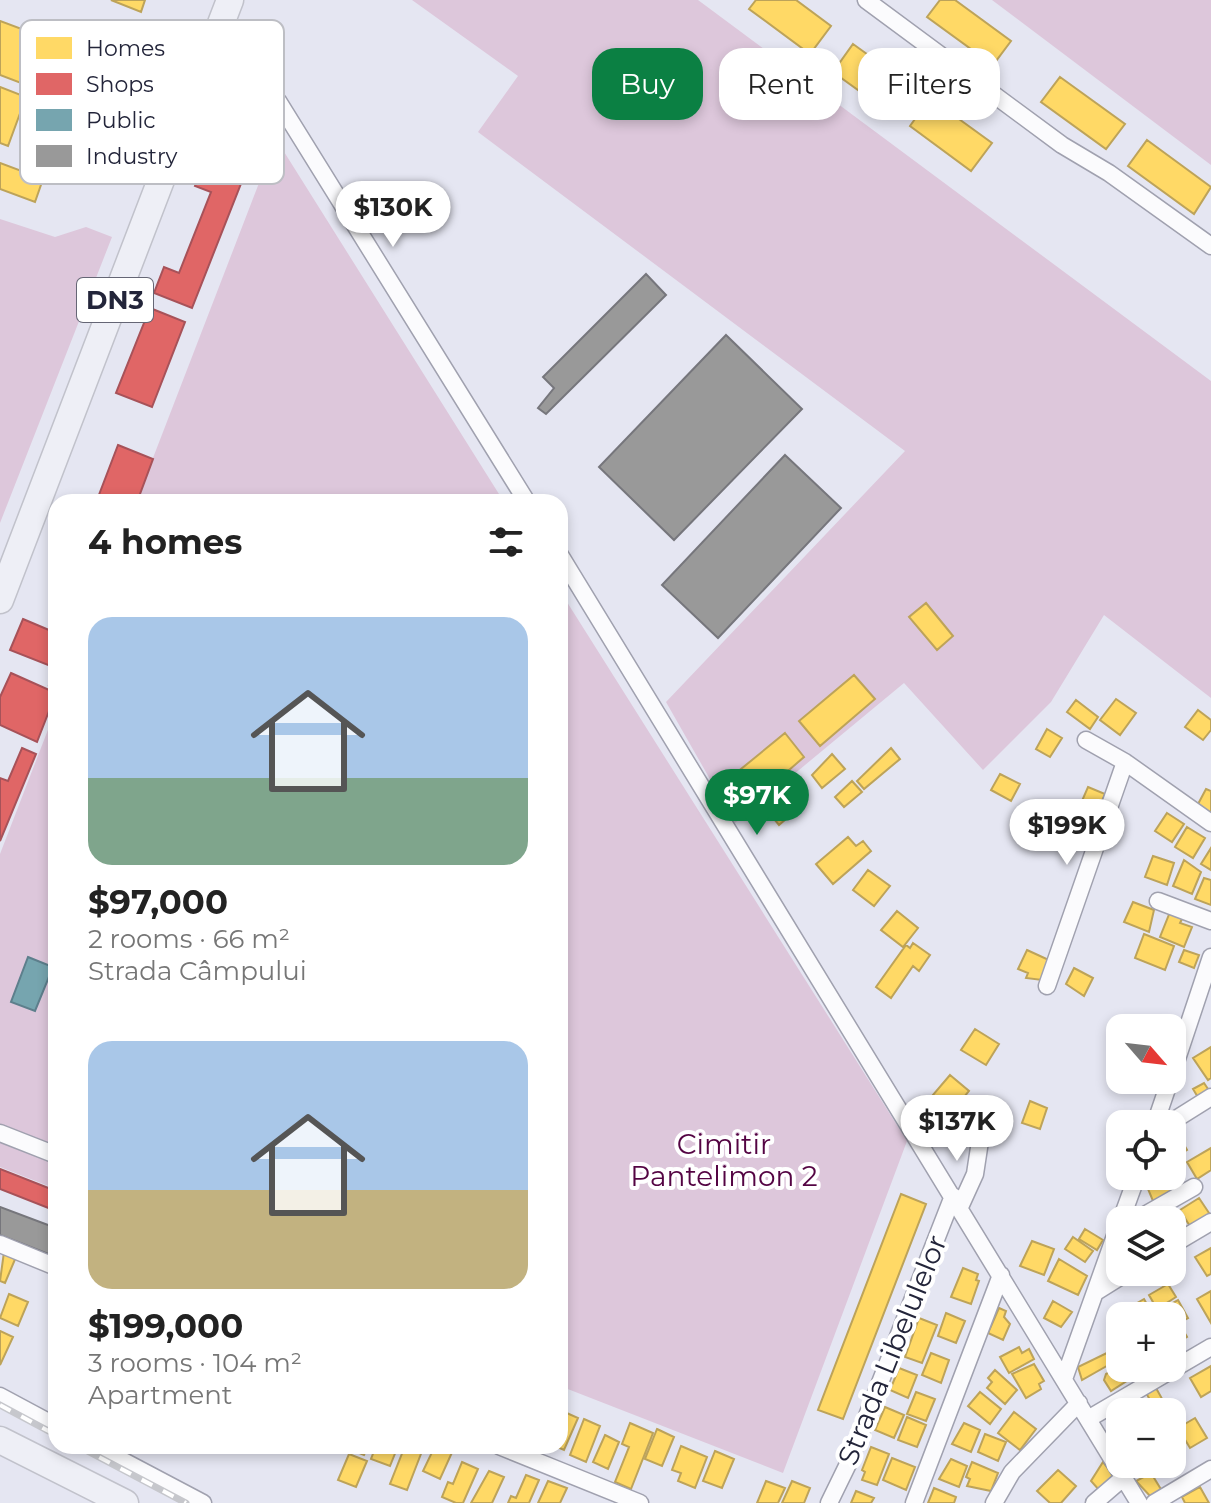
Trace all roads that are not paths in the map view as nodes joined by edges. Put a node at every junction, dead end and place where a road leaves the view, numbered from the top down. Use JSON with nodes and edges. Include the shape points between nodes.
{"nodes":[{"id":1,"x":218,"y":0,"type":"edge"},
{"id":2,"x":230,"y":0,"type":"edge"},
{"id":3,"x":866,"y":0,"type":"edge"},
{"id":4,"x":210,"y":20,"type":"edge"},
{"id":5,"x":223,"y":20,"type":"edge"},
{"id":6,"x":284,"y":111,"type":"edge"},
{"id":7,"x":148,"y":184,"type":"edge"},
{"id":8,"x":160,"y":184,"type":"edge"},
{"id":9,"x":1211,"y":246,"type":"edge"},
{"id":10,"x":522,"y":494,"type":"edge"},
{"id":11,"x":568,"y":568,"type":"edge"},
{"id":12,"x":0,"y":572,"type":"edge"},
{"id":13,"x":0,"y":600,"type":"edge"},
{"id":14,"x":1086,"y":740,"type":"dead end"},
{"id":15,"x":1125,"y":762,"type":"junction"},
{"id":16,"x":1211,"y":823,"type":"edge"},
{"id":17,"x":1158,"y":901,"type":"dead end"},
{"id":18,"x":1211,"y":921,"type":"edge"},
{"id":19,"x":1211,"y":957,"type":"edge"},
{"id":20,"x":1047,"y":986,"type":"dead end"},
{"id":21,"x":1186,"y":1032,"type":"edge"},
{"id":22,"x":1211,"y":1097,"type":"edge"},
{"id":23,"x":1186,"y":1113,"type":"edge"},
{"id":24,"x":982,"y":1128,"type":"dead end"},
{"id":25,"x":0,"y":1133,"type":"edge"},
{"id":26,"x":48,"y":1152,"type":"edge"},
{"id":27,"x":1194,"y":1187,"type":"dead end"},
{"id":28,"x":957,"y":1201,"type":"junction"},
{"id":29,"x":1161,"y":1206,"type":"edge"},
{"id":30,"x":1211,"y":1222,"type":"edge"},
{"id":31,"x":1186,"y":1237,"type":"edge"},
{"id":32,"x":0,"y":1244,"type":"edge"},
{"id":33,"x":1106,"y":1263,"type":"edge"},
{"id":34,"x":48,"y":1264,"type":"edge"},
{"id":35,"x":1001,"y":1275,"type":"junction"},
{"id":36,"x":1106,"y":1286,"type":"edge"},
{"id":37,"x":1096,"y":1292,"type":"junction"},
{"id":38,"x":1211,"y":1347,"type":"edge"},
{"id":39,"x":1064,"y":1379,"type":"junction"},
{"id":40,"x":0,"y":1396,"type":"edge"},
{"id":41,"x":1079,"y":1403,"type":"junction"},
{"id":42,"x":1088,"y":1419,"type":"junction"},
{"id":43,"x":48,"y":1422,"type":"edge"},
{"id":44,"x":0,"y":1440,"type":"edge"},
{"id":45,"x":1106,"y":1449,"type":"edge"},
{"id":46,"x":110,"y":1454,"type":"edge"},
{"id":47,"x":519,"y":1454,"type":"edge"},
{"id":48,"x":1211,"y":1469,"type":"edge"},
{"id":49,"x":1123,"y":1478,"type":"joint"},
{"id":50,"x":637,"y":1502,"type":"edge"},
{"id":51,"x":125,"y":1503,"type":"edge"},
{"id":52,"x":203,"y":1503,"type":"edge"},
{"id":53,"x":829,"y":1503,"type":"edge"},
{"id":54,"x":914,"y":1503,"type":"edge"},
{"id":55,"x":994,"y":1503,"type":"edge"},
{"id":56,"x":1094,"y":1503,"type":"edge"},
{"id":57,"x":1139,"y":1503,"type":"edge"},
{"id":58,"x":1154,"y":1503,"type":"edge"}],
"edges":[{"from":1,"to":4,"type":"main road","number":"DN3"},
{"from":2,"to":5,"type":"main road","number":"DN3"},
{"from":3,"to":9,"type":"street","via":[[1062,145]]},
{"from":6,"to":10,"type":"street"},
{"from":7,"to":12,"type":"main road","number":"DN3"},
{"from":8,"to":13,"type":"main road","number":"DN3"},
{"from":11,"to":28,"type":"street"},
{"from":14,"to":15,"type":"street"},
{"from":15,"to":16,"type":"street"},
{"from":15,"to":20,"type":"street"},
{"from":17,"to":18,"type":"street"},
{"from":19,"to":21,"type":"street"},
{"from":22,"to":23,"type":"street"},
{"from":24,"to":28,"type":"street","name":"Strada Libelulelor","via":[[975,1174]]},
{"from":25,"to":26,"type":"street"},
{"from":27,"to":29,"type":"street"},
{"from":28,"to":35,"type":"street"},
{"from":28,"to":53,"type":"street","name":"Strada Libelulelor"},
{"from":30,"to":31,"type":"street"},
{"from":32,"to":34,"type":"street"},
{"from":33,"to":37,"type":"street"},
{"from":35,"to":39,"type":"street"},
{"from":35,"to":54,"type":"street"},
{"from":36,"to":37,"type":"street"},
{"from":37,"to":39,"type":"street"},
{"from":38,"to":42,"type":"street"},
{"from":39,"to":41,"type":"street"},
{"from":40,"to":43,"type":"street"},
{"from":41,"to":42,"type":"street"},
{"from":41,"to":55,"type":"street","via":[[1012,1472]]},
{"from":42,"to":45,"type":"street"},
{"from":44,"to":51,"type":"main road"},
{"from":46,"to":52,"type":"street"},
{"from":47,"to":50,"type":"street"},
{"from":48,"to":58,"type":"street"},
{"from":49,"to":56,"type":"street"},
{"from":49,"to":57,"type":"street"}]}
